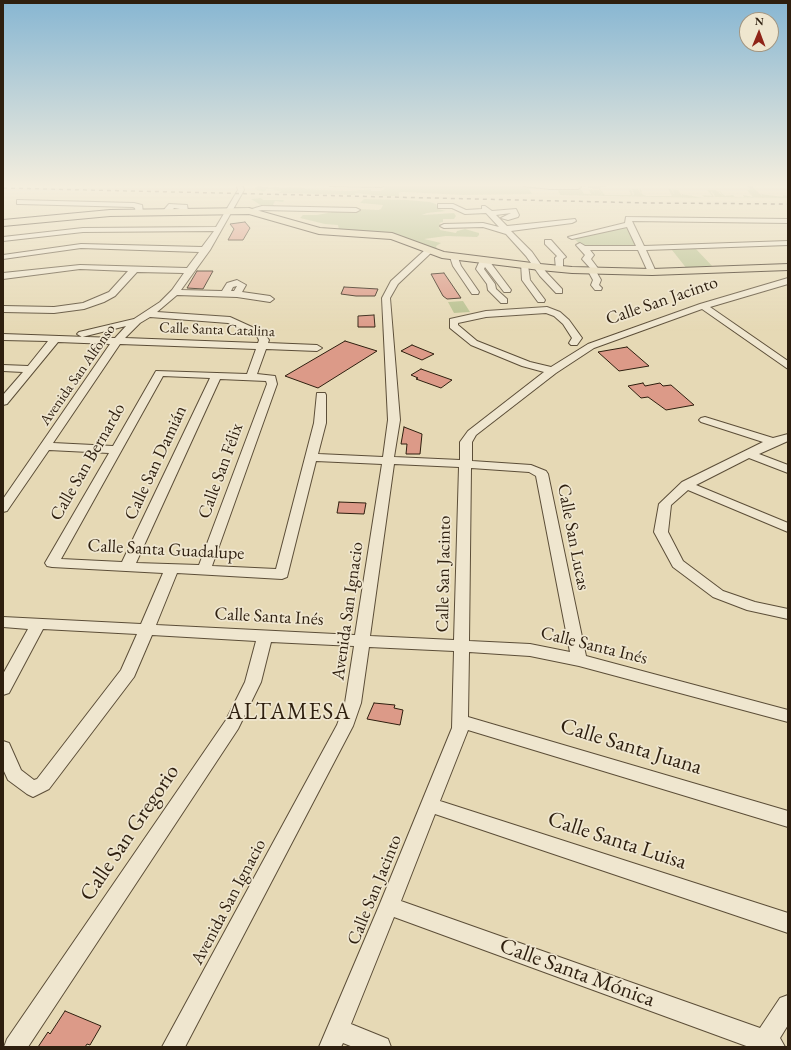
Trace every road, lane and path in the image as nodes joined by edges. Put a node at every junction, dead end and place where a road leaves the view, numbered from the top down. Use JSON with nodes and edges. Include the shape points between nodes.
{"nodes":[{"id":1,"x":56,"y":233,"type":"edge"},
{"id":2,"x":217,"y":233,"type":"edge"},
{"id":3,"x":348,"y":233,"type":"edge"},
{"id":4,"x":508,"y":233,"type":"edge"},
{"id":5,"x":587,"y":233,"type":"edge"},
{"id":6,"x":634,"y":233,"type":"edge"},
{"id":7,"x":3,"y":239,"type":"edge"},
{"id":8,"x":548,"y":242,"type":"dead end"},
{"id":9,"x":788,"y":243,"type":"edge"},
{"id":10,"x":583,"y":248,"type":"junction"},
{"id":11,"x":641,"y":248,"type":"junction"},
{"id":12,"x":206,"y":250,"type":"junction"},
{"id":13,"x":429,"y":251,"type":"junction"},
{"id":14,"x":3,"y":256,"type":"edge"},
{"id":15,"x":454,"y":257,"type":"junction"},
{"id":16,"x":484,"y":260,"type":"junction"},
{"id":17,"x":524,"y":265,"type":"junction"},
{"id":18,"x":540,"y":267,"type":"junction"},
{"id":19,"x":788,"y":267,"type":"edge"},
{"id":20,"x":135,"y":269,"type":"junction"},
{"id":21,"x":560,"y":269,"type":"junction"},
{"id":22,"x":189,"y":271,"type":"junction"},
{"id":23,"x":594,"y":271,"type":"junction"},
{"id":24,"x":652,"y":272,"type":"junction"},
{"id":25,"x":3,"y":276,"type":"edge"},
{"id":26,"x":786,"y":283,"type":"edge"},
{"id":27,"x":598,"y":288,"type":"dead end"},
{"id":28,"x":506,"y":290,"type":"dead end"},
{"id":29,"x":559,"y":291,"type":"dead end"},
{"id":30,"x":175,"y":292,"type":"junction"},
{"id":31,"x":475,"y":292,"type":"dead end"},
{"id":32,"x":270,"y":299,"type":"dead end"},
{"id":33,"x":541,"y":300,"type":"dead end"},
{"id":34,"x":504,"y":301,"type":"dead end"},
{"id":35,"x":703,"y":306,"type":"junction"},
{"id":36,"x":3,"y":309,"type":"edge"},
{"id":37,"x":148,"y":314,"type":"junction"},
{"id":38,"x":137,"y":321,"type":"junction"},
{"id":39,"x":3,"y":336,"type":"edge"},
{"id":40,"x":56,"y":338,"type":"junction"},
{"id":41,"x":117,"y":341,"type":"junction"},
{"id":42,"x":574,"y":343,"type":"dead end"},
{"id":43,"x":262,"y":346,"type":"junction"},
{"id":44,"x":317,"y":348,"type":"dead end"},
{"id":45,"x":788,"y":366,"type":"edge"},
{"id":46,"x":3,"y":368,"type":"edge"},
{"id":47,"x":31,"y":369,"type":"junction"},
{"id":48,"x":552,"y":371,"type":"junction"},
{"id":49,"x":217,"y":375,"type":"junction"},
{"id":50,"x":251,"y":376,"type":"junction"},
{"id":51,"x":321,"y":395,"type":"dead end"},
{"id":52,"x":3,"y":401,"type":"edge"},
{"id":53,"x":705,"y":420,"type":"dead end"},
{"id":54,"x":788,"y":437,"type":"edge"},
{"id":55,"x":773,"y":442,"type":"junction"},
{"id":56,"x":46,"y":446,"type":"junction"},
{"id":57,"x":116,"y":450,"type":"junction"},
{"id":58,"x":749,"y":454,"type":"junction"},
{"id":59,"x":312,"y":457,"type":"junction"},
{"id":60,"x":388,"y":461,"type":"junction"},
{"id":61,"x":466,"y":464,"type":"junction"},
{"id":62,"x":788,"y":469,"type":"edge"},
{"id":63,"x":686,"y":485,"type":"junction"},
{"id":64,"x":3,"y":508,"type":"edge"},
{"id":65,"x":788,"y":528,"type":"edge"},
{"id":66,"x":59,"y":564,"type":"joint"},
{"id":67,"x":127,"y":567,"type":"junction"},
{"id":68,"x":172,"y":569,"type":"junction"},
{"id":69,"x":204,"y":570,"type":"junction"},
{"id":70,"x":788,"y":614,"type":"edge"},
{"id":71,"x":3,"y":622,"type":"edge"},
{"id":72,"x":38,"y":624,"type":"junction"},
{"id":73,"x":147,"y":630,"type":"junction"},
{"id":74,"x":265,"y":636,"type":"junction"},
{"id":75,"x":363,"y":641,"type":"junction"},
{"id":76,"x":462,"y":646,"type":"junction"},
{"id":77,"x":579,"y":660,"type":"junction"},
{"id":78,"x":3,"y":689,"type":"edge"},
{"id":79,"x":788,"y":716,"type":"edge"},
{"id":80,"x":460,"y":721,"type":"junction"},
{"id":81,"x":3,"y":748,"type":"edge"},
{"id":82,"x":430,"y":805,"type":"junction"},
{"id":83,"x":788,"y":819,"type":"edge"},
{"id":84,"x":390,"y":906,"type":"junction"},
{"id":85,"x":788,"y":923,"type":"edge"},
{"id":86,"x":788,"y":1006,"type":"edge"},
{"id":87,"x":334,"y":1038,"type":"edge"},
{"id":88,"x":766,"y":1045,"type":"edge"},
{"id":89,"x":15,"y":1047,"type":"edge"},
{"id":90,"x":172,"y":1047,"type":"edge"},
{"id":91,"x":380,"y":1047,"type":"edge"}],
"edges":[{"from":1,"to":7,"type":"street"},
{"from":2,"to":12,"type":"street","name":"Avenida San Alfonso"},
{"from":3,"to":13,"type":"main road","via":[[392,236]]},
{"from":4,"to":18,"type":"street"},
{"from":5,"to":10,"type":"street","via":[[572,237]]},
{"from":6,"to":11,"type":"street"},
{"from":8,"to":21,"type":"street","via":[[562,257],[559,258]]},
{"from":9,"to":11,"type":"street"},
{"from":10,"to":11,"type":"street"},
{"from":10,"to":23,"type":"street","via":[[590,255],[586,259],[593,265]]},
{"from":11,"to":24,"type":"street"},
{"from":12,"to":14,"type":"street","via":[[81,246]]},
{"from":12,"to":22,"type":"street","name":"Avenida San Alfonso"},
{"from":13,"to":15,"type":"main road"},
{"from":13,"to":60,"type":"street","name":"Avenida San Ignacio","via":[[394,282],[386,298],[394,420]]},
{"from":15,"to":16,"type":"main road"},
{"from":15,"to":31,"type":"street","via":[[457,266]]},
{"from":16,"to":17,"type":"main road"},
{"from":16,"to":28,"type":"street"},
{"from":16,"to":34,"type":"street","via":[[480,269],[491,284],[492,290]]},
{"from":17,"to":18,"type":"main road"},
{"from":17,"to":33,"type":"street","via":[[526,280]]},
{"from":18,"to":21,"type":"main road"},
{"from":18,"to":29,"type":"street"},
{"from":19,"to":24,"type":"main road"},
{"from":20,"to":22,"type":"street"},
{"from":20,"to":25,"type":"street","via":[[80,267]]},
{"from":20,"to":36,"type":"street","via":[[112,294],[84,306],[54,310]]},
{"from":21,"to":23,"type":"main road"},
{"from":22,"to":30,"type":"street","name":"Avenida San Alfonso"},
{"from":23,"to":24,"type":"main road"},
{"from":23,"to":27,"type":"street","via":[[597,280],[595,285]]},
{"from":26,"to":35,"type":"street","name":"Calle San Jacinto"},
{"from":30,"to":32,"type":"street","via":[[237,294]]},
{"from":30,"to":37,"type":"street","name":"Avenida San Alfonso"},
{"from":35,"to":45,"type":"street"},
{"from":35,"to":48,"type":"street","name":"Calle San Jacinto","via":[[590,346]]},
{"from":37,"to":38,"type":"street","name":"Avenida San Alfonso"},
{"from":37,"to":43,"type":"street","via":[[230,320],[260,334],[264,340]]},
{"from":38,"to":40,"type":"street"},
{"from":38,"to":41,"type":"street","name":"Avenida San Alfonso"},
{"from":39,"to":40,"type":"street"},
{"from":40,"to":41,"type":"street","name":"Calle Santa Catalina"},
{"from":40,"to":47,"type":"street"},
{"from":41,"to":43,"type":"street","name":"Calle Santa Catalina"},
{"from":41,"to":56,"type":"street","name":"Avenida San Alfonso"},
{"from":42,"to":48,"type":"street","via":[[577,338],[566,322],[547,310],[486,314],[453,321],[453,326],[474,343],[526,364]]},
{"from":43,"to":44,"type":"street","name":"Calle Santa Catalina"},
{"from":43,"to":50,"type":"street"},
{"from":46,"to":47,"type":"street"},
{"from":47,"to":52,"type":"street"},
{"from":48,"to":61,"type":"street","name":"Calle San Jacinto","via":[[472,432],[466,442]]},
{"from":49,"to":50,"type":"street"},
{"from":49,"to":57,"type":"street","name":"Calle San Bernardo","via":[[160,373]]},
{"from":49,"to":67,"type":"street","name":"Calle San Damián"},
{"from":50,"to":69,"type":"street","name":"Calle San Félix","via":[[271,378],[272,384]]},
{"from":51,"to":59,"type":"street","via":[[320,422]]},
{"from":53,"to":55,"type":"street"},
{"from":54,"to":55,"type":"street"},
{"from":55,"to":58,"type":"street"},
{"from":56,"to":57,"type":"street"},
{"from":56,"to":64,"type":"street","name":"Avenida San Alfonso"},
{"from":57,"to":66,"type":"street","name":"Calle San Bernardo","via":[[52,563]]},
{"from":58,"to":62,"type":"street"},
{"from":58,"to":63,"type":"street"},
{"from":59,"to":60,"type":"street"},
{"from":59,"to":69,"type":"street","name":"Calle Santa Guadalupe","via":[[282,574]]},
{"from":60,"to":61,"type":"street"},
{"from":60,"to":75,"type":"street","name":"Avenida San Ignacio"},
{"from":61,"to":76,"type":"street","name":"Calle San Jacinto"},
{"from":61,"to":77,"type":"street","name":"Calle San Lucas","via":[[532,469],[542,474]]},
{"from":63,"to":65,"type":"street"},
{"from":63,"to":70,"type":"street","via":[[664,504],[661,532],[678,564],[718,594],[752,606]]},
{"from":66,"to":67,"type":"street","name":"Calle Santa Guadalupe"},
{"from":67,"to":68,"type":"street","name":"Calle Santa Guadalupe"},
{"from":68,"to":69,"type":"street","name":"Calle Santa Guadalupe"},
{"from":68,"to":73,"type":"street"},
{"from":71,"to":72,"type":"street","name":"Calle Santa Inés"},
{"from":72,"to":73,"type":"street","name":"Calle Santa Inés"},
{"from":72,"to":78,"type":"street"},
{"from":73,"to":74,"type":"street","name":"Calle Santa Inés"},
{"from":73,"to":81,"type":"street","via":[[128,673],[43,784],[33,789],[14,775]]},
{"from":74,"to":75,"type":"street","name":"Calle Santa Inés"},
{"from":74,"to":89,"type":"street","name":"Calle San Gregorio","via":[[253,682],[232,724]]},
{"from":75,"to":76,"type":"street","name":"Calle Santa Inés"},
{"from":75,"to":90,"type":"street","name":"Avenida San Ignacio","via":[[353,703],[346,726]]},
{"from":76,"to":77,"type":"street","name":"Calle Santa Inés","via":[[530,650]]},
{"from":76,"to":80,"type":"street","name":"Calle San Jacinto"},
{"from":77,"to":79,"type":"street","name":"Calle Santa Inés"},
{"from":80,"to":82,"type":"street","name":"Calle San Jacinto","via":[[460,728]]},
{"from":80,"to":83,"type":"street","name":"Calle Santa Juana"},
{"from":82,"to":84,"type":"street","name":"Calle San Jacinto"},
{"from":82,"to":85,"type":"street","name":"Calle Santa Luisa"},
{"from":84,"to":87,"type":"street","name":"Calle San Jacinto"},
{"from":84,"to":88,"type":"street","name":"Calle Santa Mónica"},
{"from":86,"to":88,"type":"street"},
{"from":87,"to":91,"type":"street"}]}
